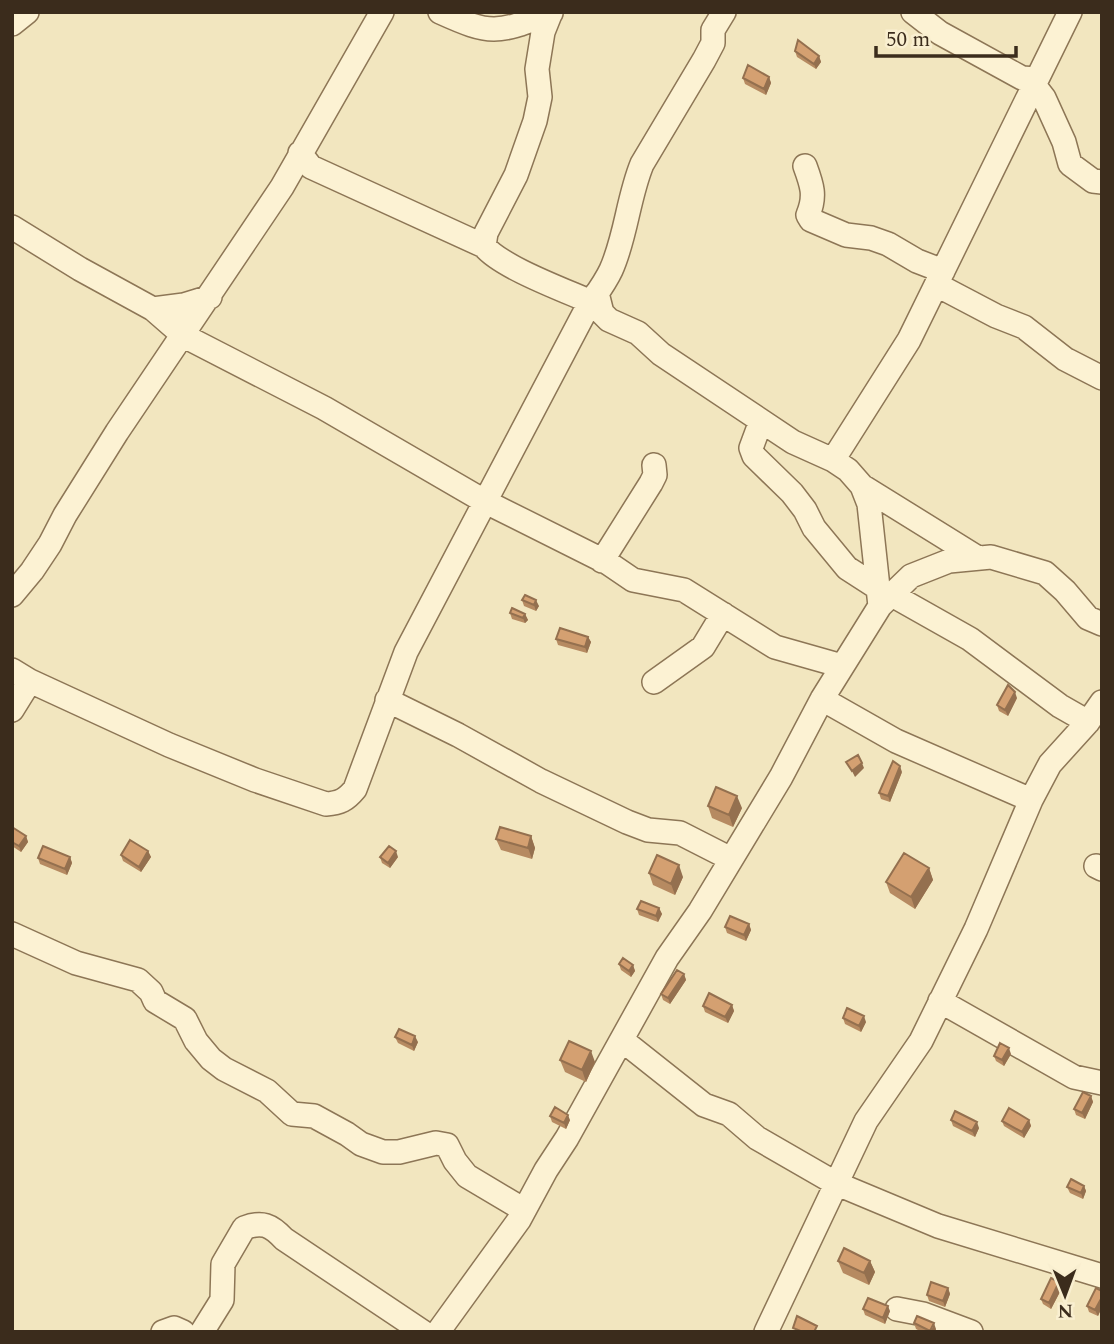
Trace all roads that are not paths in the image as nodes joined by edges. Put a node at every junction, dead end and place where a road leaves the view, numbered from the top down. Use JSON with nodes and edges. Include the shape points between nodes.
{"nodes":[{"id":1,"x":27,"y":12,"type":"edge"},
{"id":2,"x":382,"y":12,"type":"edge"},
{"id":3,"x":440,"y":12,"type":"edge"},
{"id":4,"x":724,"y":12,"type":"edge"},
{"id":5,"x":913,"y":12,"type":"edge"},
{"id":6,"x":1070,"y":12,"type":"edge"},
{"id":7,"x":551,"y":13,"type":"edge"},
{"id":8,"x":12,"y":24,"type":"edge"},
{"id":9,"x":1030,"y":85,"type":"junction"},
{"id":10,"x":306,"y":160,"type":"junction"},
{"id":11,"x":805,"y":166,"type":"dead end"},
{"id":12,"x":1102,"y":182,"type":"edge"},
{"id":13,"x":12,"y":227,"type":"edge"},
{"id":14,"x":484,"y":246,"type":"junction"},
{"id":15,"x":940,"y":278,"type":"junction"},
{"id":16,"x":209,"y":297,"type":"junction"},
{"id":17,"x":594,"y":304,"type":"junction"},
{"id":18,"x":153,"y":309,"type":"junction"},
{"id":19,"x":184,"y":336,"type":"junction"},
{"id":20,"x":1102,"y":378,"type":"edge"},
{"id":21,"x":761,"y":421,"type":"junction"},
{"id":22,"x":833,"y":460,"type":"junction"},
{"id":23,"x":654,"y":465,"type":"dead end"},
{"id":24,"x":862,"y":486,"type":"junction"},
{"id":25,"x":484,"y":501,"type":"junction"},
{"id":26,"x":978,"y":558,"type":"junction"},
{"id":27,"x":602,"y":561,"type":"junction"},
{"id":28,"x":12,"y":594,"type":"edge"},
{"id":29,"x":884,"y":596,"type":"junction"},
{"id":30,"x":723,"y":614,"type":"junction"},
{"id":31,"x":1102,"y":624,"type":"edge"},
{"id":32,"x":842,"y":666,"type":"junction"},
{"id":33,"x":21,"y":676,"type":"edge"},
{"id":34,"x":654,"y":682,"type":"dead end"},
{"id":35,"x":822,"y":699,"type":"junction"},
{"id":36,"x":387,"y":700,"type":"junction"},
{"id":37,"x":1102,"y":702,"type":"edge"},
{"id":38,"x":12,"y":710,"type":"edge"},
{"id":39,"x":1088,"y":722,"type":"junction"},
{"id":40,"x":1031,"y":800,"type":"junction"},
{"id":41,"x":731,"y":859,"type":"junction"},
{"id":42,"x":12,"y":934,"type":"edge"},
{"id":43,"x":940,"y":1001,"type":"junction"},
{"id":44,"x":622,"y":1040,"type":"junction"},
{"id":45,"x":1102,"y":1083,"type":"edge"},
{"id":46,"x":835,"y":1183,"type":"junction"},
{"id":47,"x":524,"y":1210,"type":"junction"},
{"id":48,"x":1102,"y":1276,"type":"edge"},
{"id":49,"x":897,"y":1310,"type":"dead end"},
{"id":50,"x":163,"y":1332,"type":"edge"},
{"id":51,"x":183,"y":1332,"type":"edge"},
{"id":52,"x":202,"y":1332,"type":"edge"},
{"id":53,"x":423,"y":1332,"type":"edge"},
{"id":54,"x":438,"y":1332,"type":"edge"},
{"id":55,"x":766,"y":1332,"type":"edge"},
{"id":56,"x":971,"y":1332,"type":"edge"}],
"edges":[{"from":1,"to":8,"type":"street"},
{"from":2,"to":10,"type":"street"},
{"from":3,"to":7,"type":"street","via":[[494,31]]},
{"from":4,"to":17,"type":"street","via":[[704,60],[642,164],[611,272]]},
{"from":5,"to":9,"type":"street","via":[[940,33]]},
{"from":6,"to":9,"type":"street"},
{"from":7,"to":14,"type":"street","via":[[537,69],[540,97],[535,121]]},
{"from":9,"to":12,"type":"street","via":[[1044,98],[1070,164],[1093,181]]},
{"from":9,"to":15,"type":"street","via":[[1005,150]]},
{"from":10,"to":14,"type":"street"},
{"from":10,"to":16,"type":"street","via":[[288,176]]},
{"from":11,"to":15,"type":"street","via":[[814,193],[808,215],[811,220],[846,235],[888,244]]},
{"from":13,"to":18,"type":"street"},
{"from":14,"to":17,"type":"street","via":[[506,262]]},
{"from":15,"to":20,"type":"street"},
{"from":15,"to":22,"type":"street","via":[[909,340]]},
{"from":16,"to":18,"type":"street"},
{"from":16,"to":19,"type":"street"},
{"from":17,"to":21,"type":"street","via":[[609,320],[638,333],[661,354]]},
{"from":17,"to":25,"type":"street"},
{"from":18,"to":19,"type":"street"},
{"from":19,"to":25,"type":"street","via":[[324,408]]},
{"from":19,"to":28,"type":"street","via":[[117,432],[32,571]]},
{"from":21,"to":22,"type":"street"},
{"from":21,"to":29,"type":"street","via":[[751,448],[754,456],[792,493],[847,568]]},
{"from":22,"to":24,"type":"street"},
{"from":23,"to":27,"type":"street","via":[[651,483]]},
{"from":24,"to":26,"type":"street"},
{"from":24,"to":29,"type":"street"},
{"from":25,"to":27,"type":"street"},
{"from":25,"to":36,"type":"street","via":[[406,652]]},
{"from":26,"to":29,"type":"street","via":[[949,561],[911,576]]},
{"from":26,"to":31,"type":"street","via":[[991,557],[1045,573],[1088,618]]},
{"from":27,"to":30,"type":"street","via":[[633,580],[684,590]]},
{"from":29,"to":32,"type":"street"},
{"from":29,"to":39,"type":"street","via":[[971,639]]},
{"from":30,"to":32,"type":"street","via":[[775,647]]},
{"from":30,"to":34,"type":"street","via":[[703,647]]},
{"from":32,"to":35,"type":"street"},
{"from":33,"to":36,"type":"street","via":[[169,745],[326,804],[346,799],[355,789]]},
{"from":33,"to":38,"type":"street"},
{"from":35,"to":40,"type":"street","via":[[896,741]]},
{"from":35,"to":41,"type":"street"},
{"from":36,"to":41,"type":"street","via":[[591,806],[648,830],[680,833]]},
{"from":37,"to":39,"type":"street"},
{"from":39,"to":40,"type":"street","via":[[1050,764]]},
{"from":40,"to":43,"type":"street"},
{"from":41,"to":44,"type":"street","via":[[667,958]]},
{"from":42,"to":47,"type":"street","via":[[76,963],[138,980],[155,1000],[185,1019],[211,1059],[267,1091],[292,1114],[314,1116],[360,1144],[383,1152],[447,1145],[467,1176]]},
{"from":43,"to":45,"type":"street","via":[[1074,1077]]},
{"from":43,"to":46,"type":"street","via":[[920,1041],[866,1121]]},
{"from":44,"to":46,"type":"street","via":[[704,1105],[729,1114],[757,1139]]},
{"from":44,"to":47,"type":"street"},
{"from":46,"to":48,"type":"street","via":[[938,1226]]},
{"from":46,"to":55,"type":"street"},
{"from":47,"to":54,"type":"street"},
{"from":49,"to":56,"type":"street","via":[[923,1314]]},
{"from":50,"to":51,"type":"street","via":[[174,1328]]},
{"from":52,"to":53,"type":"street","via":[[222,1300],[223,1264],[244,1228],[262,1224]]}]}
